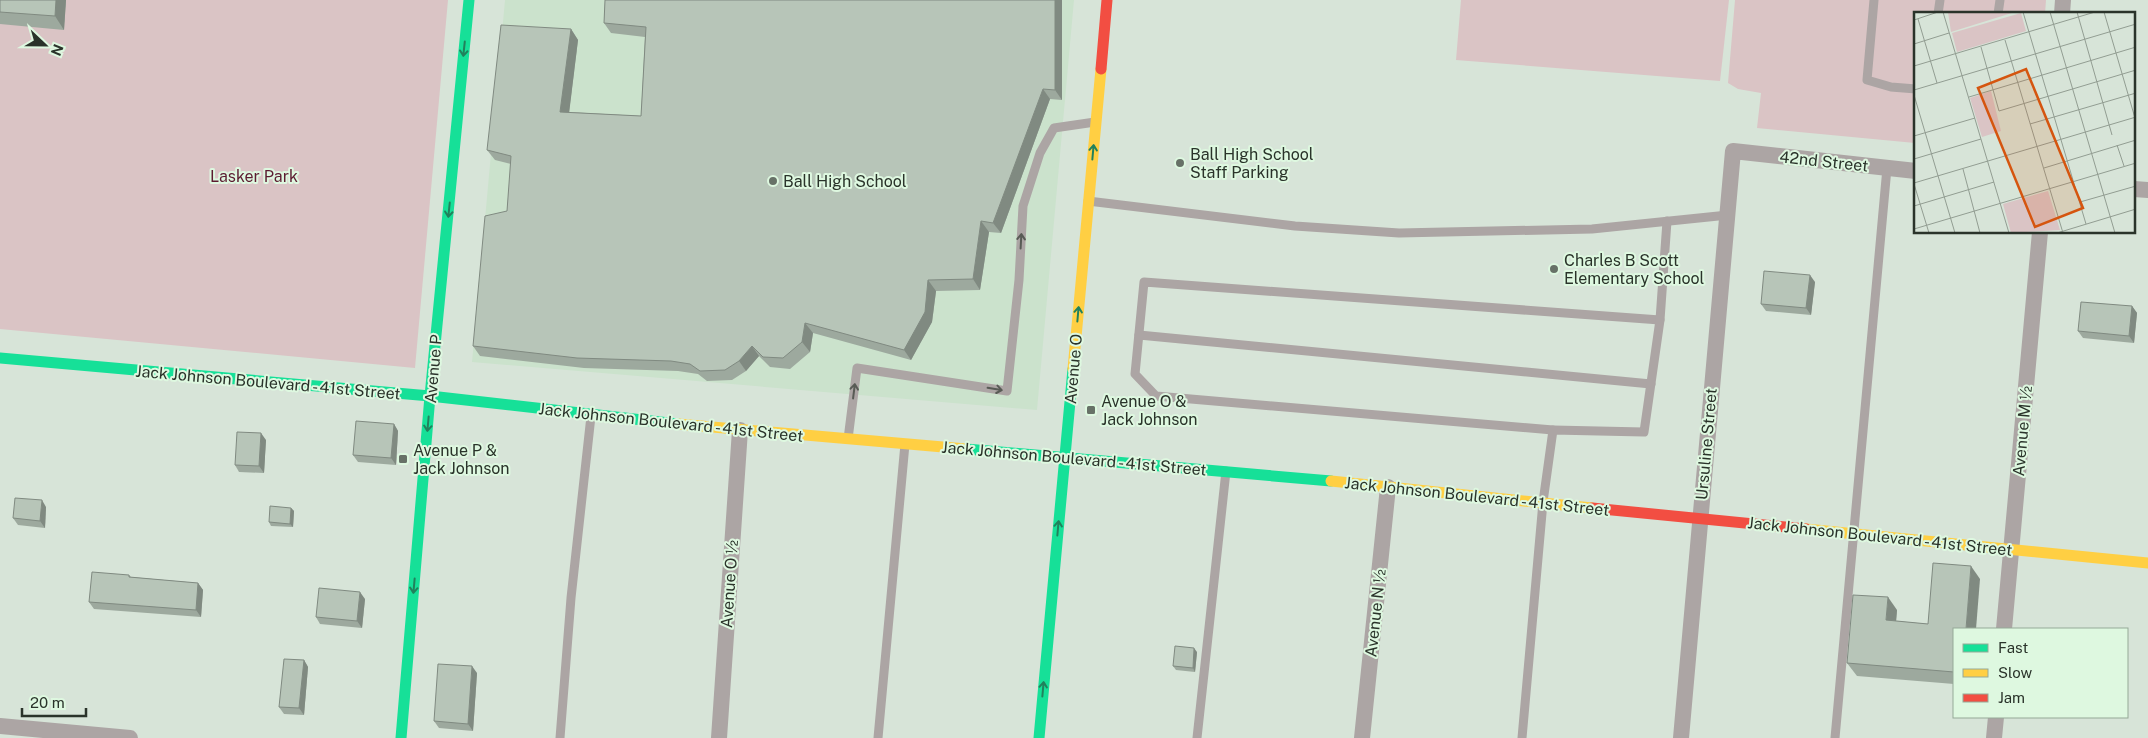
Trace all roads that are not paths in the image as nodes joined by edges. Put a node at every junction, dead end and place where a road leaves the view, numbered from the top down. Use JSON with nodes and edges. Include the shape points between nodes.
{"nodes":[{"id":1,"x":469,"y":0,"type":"edge"},
{"id":2,"x":1107,"y":0,"type":"edge"},
{"id":3,"x":1874,"y":0,"type":"edge"},
{"id":4,"x":1914,"y":89,"type":"edge"},
{"id":5,"x":1095,"y":122,"type":"junction"},
{"id":6,"x":1734,"y":151,"type":"joint"},
{"id":7,"x":1886,"y":168,"type":"junction"},
{"id":8,"x":1914,"y":171,"type":"edge"},
{"id":9,"x":1088,"y":201,"type":"junction"},
{"id":10,"x":1728,"y":215,"type":"junction"},
{"id":11,"x":1667,"y":222,"type":"junction"},
{"id":12,"x":2040,"y":234,"type":"edge"},
{"id":13,"x":1660,"y":320,"type":"junction"},
{"id":14,"x":1139,"y":335,"type":"junction"},
{"id":15,"x":0,"y":358,"type":"edge"},
{"id":16,"x":1651,"y":384,"type":"junction"},
{"id":17,"x":430,"y":396,"type":"junction"},
{"id":18,"x":591,"y":416,"type":"junction"},
{"id":19,"x":740,"y":430,"type":"junction"},
{"id":20,"x":1553,"y":430,"type":"junction"},
{"id":21,"x":848,"y":439,"type":"junction"},
{"id":22,"x":904,"y":444,"type":"junction"},
{"id":23,"x":1064,"y":458,"type":"junction"},
{"id":24,"x":1226,"y":471,"type":"junction"},
{"id":25,"x":1388,"y":487,"type":"junction"},
{"id":26,"x":1543,"y":502,"type":"junction"},
{"id":27,"x":1699,"y":518,"type":"junction"},
{"id":28,"x":1853,"y":534,"type":"junction"},
{"id":29,"x":2012,"y":550,"type":"junction"},
{"id":30,"x":2148,"y":563,"type":"edge"},
{"id":31,"x":2004,"y":628,"type":"edge"},
{"id":32,"x":1996,"y":718,"type":"edge"},
{"id":33,"x":0,"y":726,"type":"edge"},
{"id":34,"x":90,"y":736,"type":"edge"},
{"id":35,"x":130,"y":738,"type":"edge"},
{"id":36,"x":401,"y":738,"type":"edge"},
{"id":37,"x":560,"y":738,"type":"edge"},
{"id":38,"x":719,"y":738,"type":"edge"},
{"id":39,"x":878,"y":738,"type":"edge"},
{"id":40,"x":1039,"y":738,"type":"edge"},
{"id":41,"x":1198,"y":738,"type":"edge"},
{"id":42,"x":1362,"y":738,"type":"edge"},
{"id":43,"x":1522,"y":738,"type":"edge"},
{"id":44,"x":1680,"y":738,"type":"edge"},
{"id":45,"x":1835,"y":738,"type":"edge"},
{"id":46,"x":1994,"y":738,"type":"edge"}],
"edges":[{"from":1,"to":17,"type":"street","name":"Avenue P","one_way":true},
{"from":2,"to":5,"type":"street","name":"Avenue O"},
{"from":3,"to":4,"type":"lane","via":[[1867,80]]},
{"from":9,"to":5,"type":"street","name":"Avenue O","one_way":true},
{"from":21,"to":5,"type":"lane","one_way":true,"via":[[857,368],[1007,391],[1019,280],[1022,206],[1040,153],[1054,128]]},
{"from":6,"to":7,"type":"street","name":"42nd Street"},
{"from":6,"to":10,"type":"street","name":"Ursuline Street"},
{"from":7,"to":8,"type":"street","name":"42nd Street"},
{"from":7,"to":28,"type":"lane"},
{"from":9,"to":11,"type":"lane","via":[[1295,226],[1398,233],[1592,229]]},
{"from":23,"to":9,"type":"street","name":"Avenue O","one_way":true},
{"from":10,"to":11,"type":"lane"},
{"from":10,"to":27,"type":"street","name":"Ursuline Street"},
{"from":11,"to":13,"type":"lane"},
{"from":12,"to":29,"type":"street","name":"Avenue M ½"},
{"from":13,"to":14,"type":"lane","via":[[1144,282]]},
{"from":13,"to":16,"type":"lane"},
{"from":14,"to":16,"type":"lane"},
{"from":14,"to":20,"type":"lane","via":[[1135,374],[1156,396]]},
{"from":15,"to":17,"type":"street","name":"Jack Johnson Boulevard - 41st Street"},
{"from":16,"to":20,"type":"lane","via":[[1644,432]]},
{"from":17,"to":18,"type":"street","name":"Jack Johnson Boulevard - 41st Street"},
{"from":17,"to":36,"type":"street","name":"Avenue P","one_way":true},
{"from":18,"to":19,"type":"street","name":"Jack Johnson Boulevard - 41st Street"},
{"from":18,"to":37,"type":"lane"},
{"from":19,"to":21,"type":"street","name":"Jack Johnson Boulevard - 41st Street"},
{"from":19,"to":38,"type":"street","name":"Avenue O ½"},
{"from":20,"to":26,"type":"lane"},
{"from":21,"to":22,"type":"street","name":"Jack Johnson Boulevard - 41st Street"},
{"from":22,"to":23,"type":"street","name":"Jack Johnson Boulevard - 41st Street"},
{"from":22,"to":39,"type":"lane"},
{"from":23,"to":24,"type":"street","name":"Jack Johnson Boulevard - 41st Street"},
{"from":40,"to":23,"type":"street","name":"Avenue O","one_way":true},
{"from":24,"to":25,"type":"street","name":"Jack Johnson Boulevard - 41st Street"},
{"from":24,"to":41,"type":"lane"},
{"from":25,"to":26,"type":"street","name":"Jack Johnson Boulevard - 41st Street"},
{"from":25,"to":42,"type":"street","name":"Avenue N ½"},
{"from":26,"to":27,"type":"street","name":"Jack Johnson Boulevard - 41st Street"},
{"from":26,"to":43,"type":"lane"},
{"from":27,"to":28,"type":"street","name":"Jack Johnson Boulevard - 41st Street"},
{"from":27,"to":44,"type":"street","name":"Ursuline Street"},
{"from":28,"to":29,"type":"street","name":"Jack Johnson Boulevard - 41st Street"},
{"from":28,"to":45,"type":"lane"},
{"from":29,"to":30,"type":"street","name":"Jack Johnson Boulevard - 41st Street"},
{"from":29,"to":31,"type":"street","name":"Avenue M ½"},
{"from":32,"to":46,"type":"street"},
{"from":33,"to":34,"type":"street"},
{"from":34,"to":35,"type":"street"}]}
